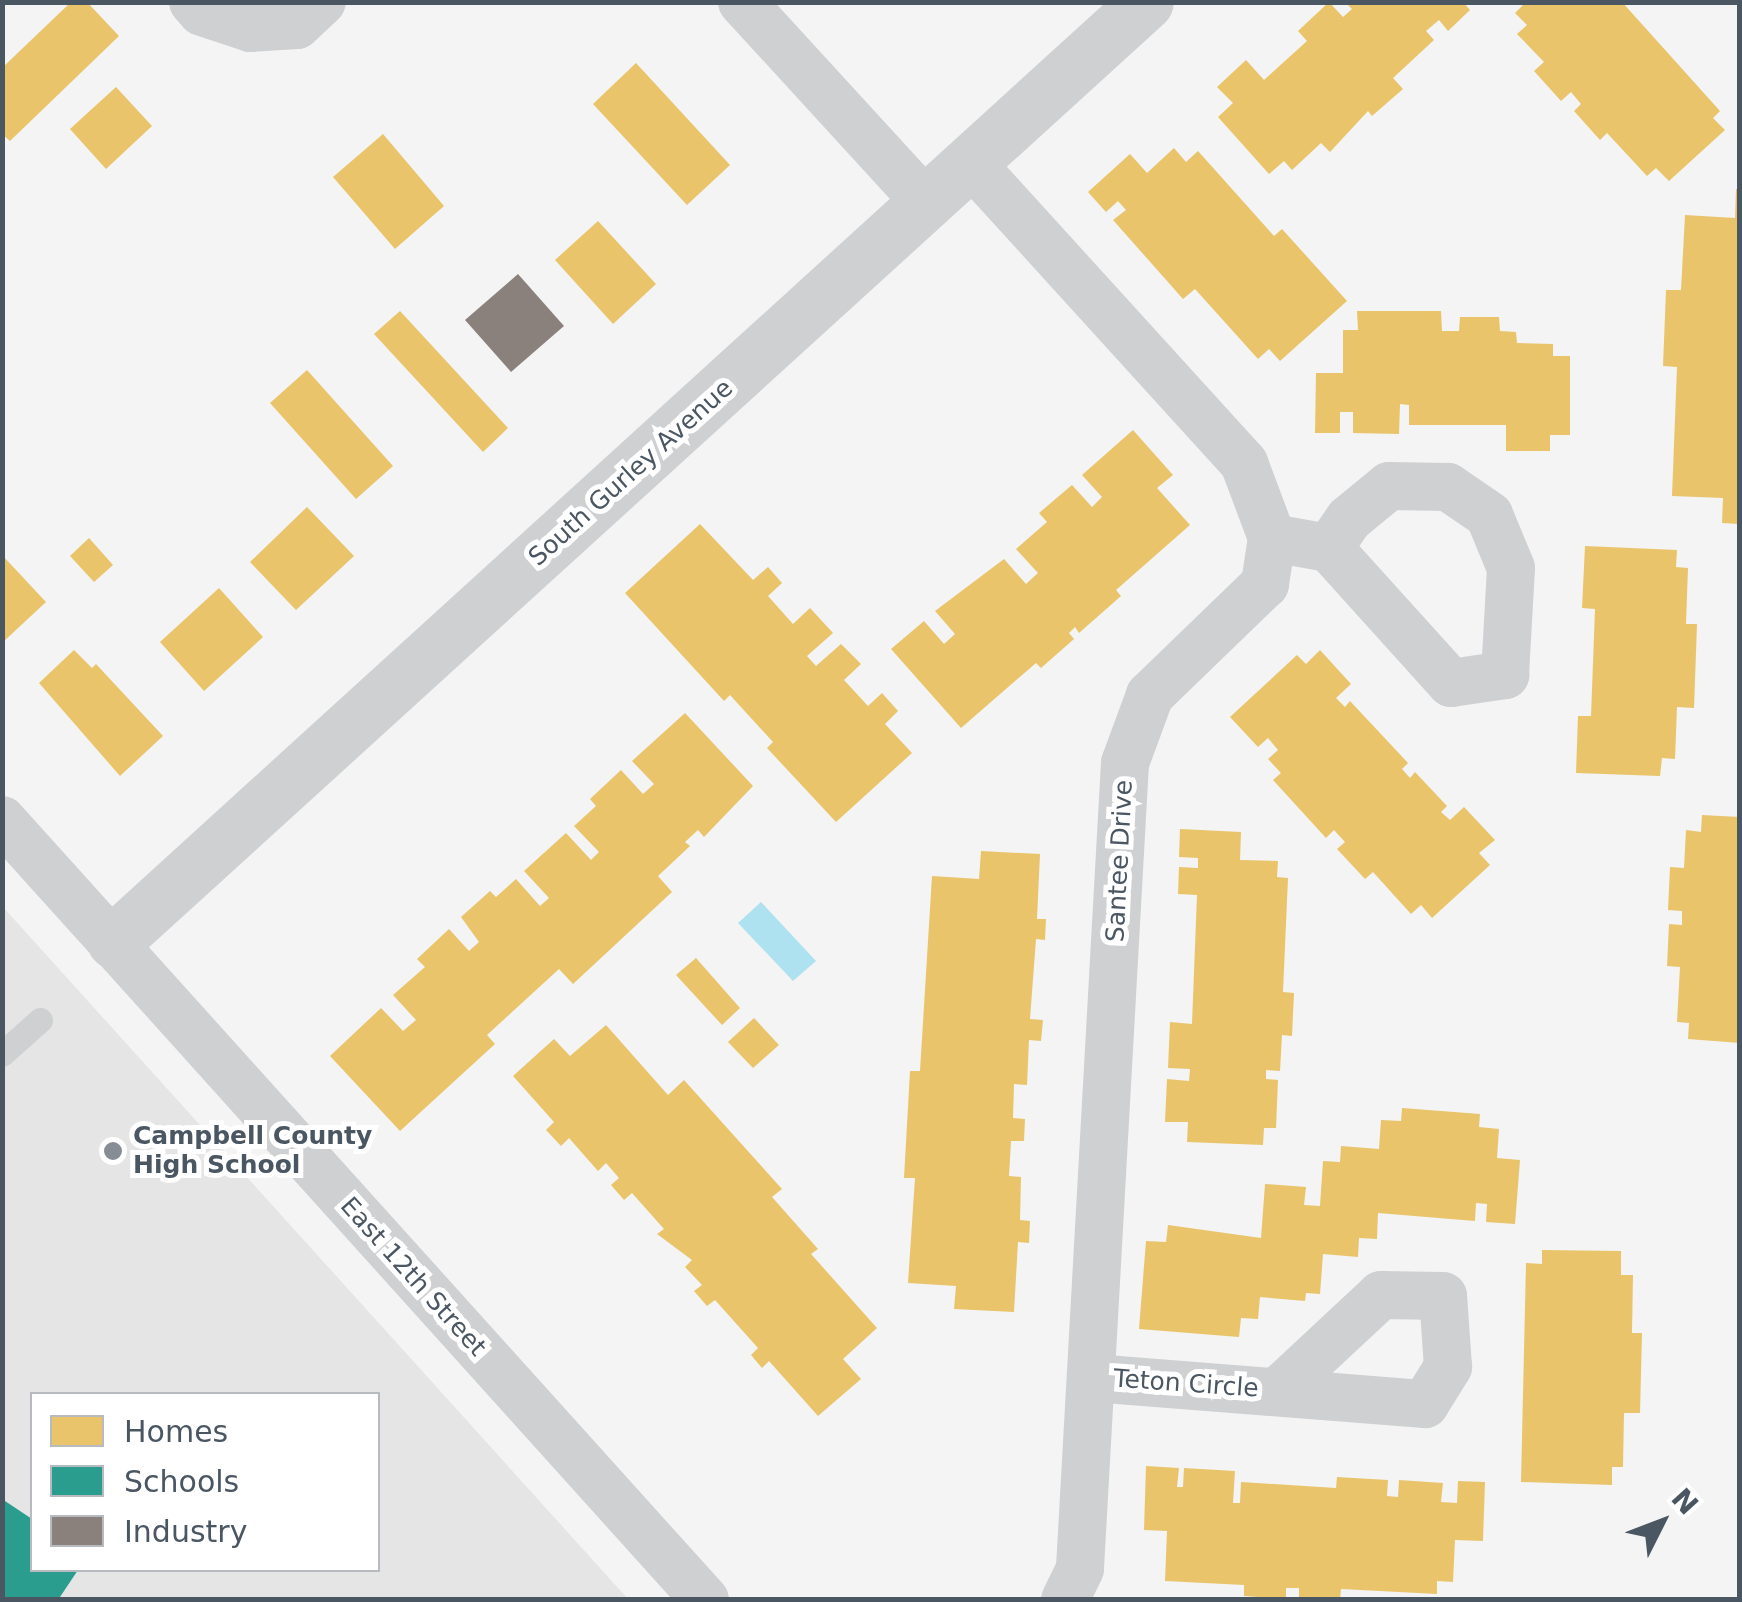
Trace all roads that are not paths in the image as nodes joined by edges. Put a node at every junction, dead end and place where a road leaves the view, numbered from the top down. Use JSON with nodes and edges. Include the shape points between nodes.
{"nodes":[{"id":1,"x":193,"y":2,"type":"edge"},
{"id":2,"x":322,"y":2,"type":"edge"},
{"id":3,"x":742,"y":2,"type":"edge"},
{"id":4,"x":1146,"y":2,"type":"edge"},
{"id":5,"x":971,"y":163,"type":"junction"},
{"id":6,"x":927,"y":204,"type":"junction"},
{"id":7,"x":1272,"y":538,"type":"junction"},
{"id":8,"x":1329,"y":548,"type":"dead end"},
{"id":9,"x":2,"y":820,"type":"edge"},
{"id":10,"x":114,"y":941,"type":"junction"},
{"id":11,"x":40,"y":1020,"type":"dead end"},
{"id":12,"x":2,"y":1054,"type":"edge"},
{"id":13,"x":1093,"y":1378,"type":"junction"},
{"id":14,"x":1279,"y":1390,"type":"dead end"},
{"id":15,"x":705,"y":1600,"type":"edge"},
{"id":16,"x":1065,"y":1600,"type":"edge"}],
"edges":[{"from":1,"to":2,"type":"street","via":[[202,12],[250,28],[298,25]]},
{"from":3,"to":6,"type":"street"},
{"from":4,"to":5,"type":"street","name":"South Gurley Avenue"},
{"from":5,"to":6,"type":"street","name":"South Gurley Avenue"},
{"from":5,"to":7,"type":"street","via":[[1244,463]]},
{"from":6,"to":10,"type":"street","name":"South Gurley Avenue"},
{"from":7,"to":8,"type":"street"},
{"from":7,"to":13,"type":"street","name":"Santee Drive","via":[[1265,584],[1150,695],[1125,763]]},
{"from":9,"to":10,"type":"street","name":"East 12th Street"},
{"from":10,"to":15,"type":"street","name":"East 12th Street"},
{"from":11,"to":12,"type":"lane"},
{"from":13,"to":14,"type":"street","name":"Teton Circle"},
{"from":13,"to":16,"type":"street","name":"Santee Drive","via":[[1080,1570]]}]}
